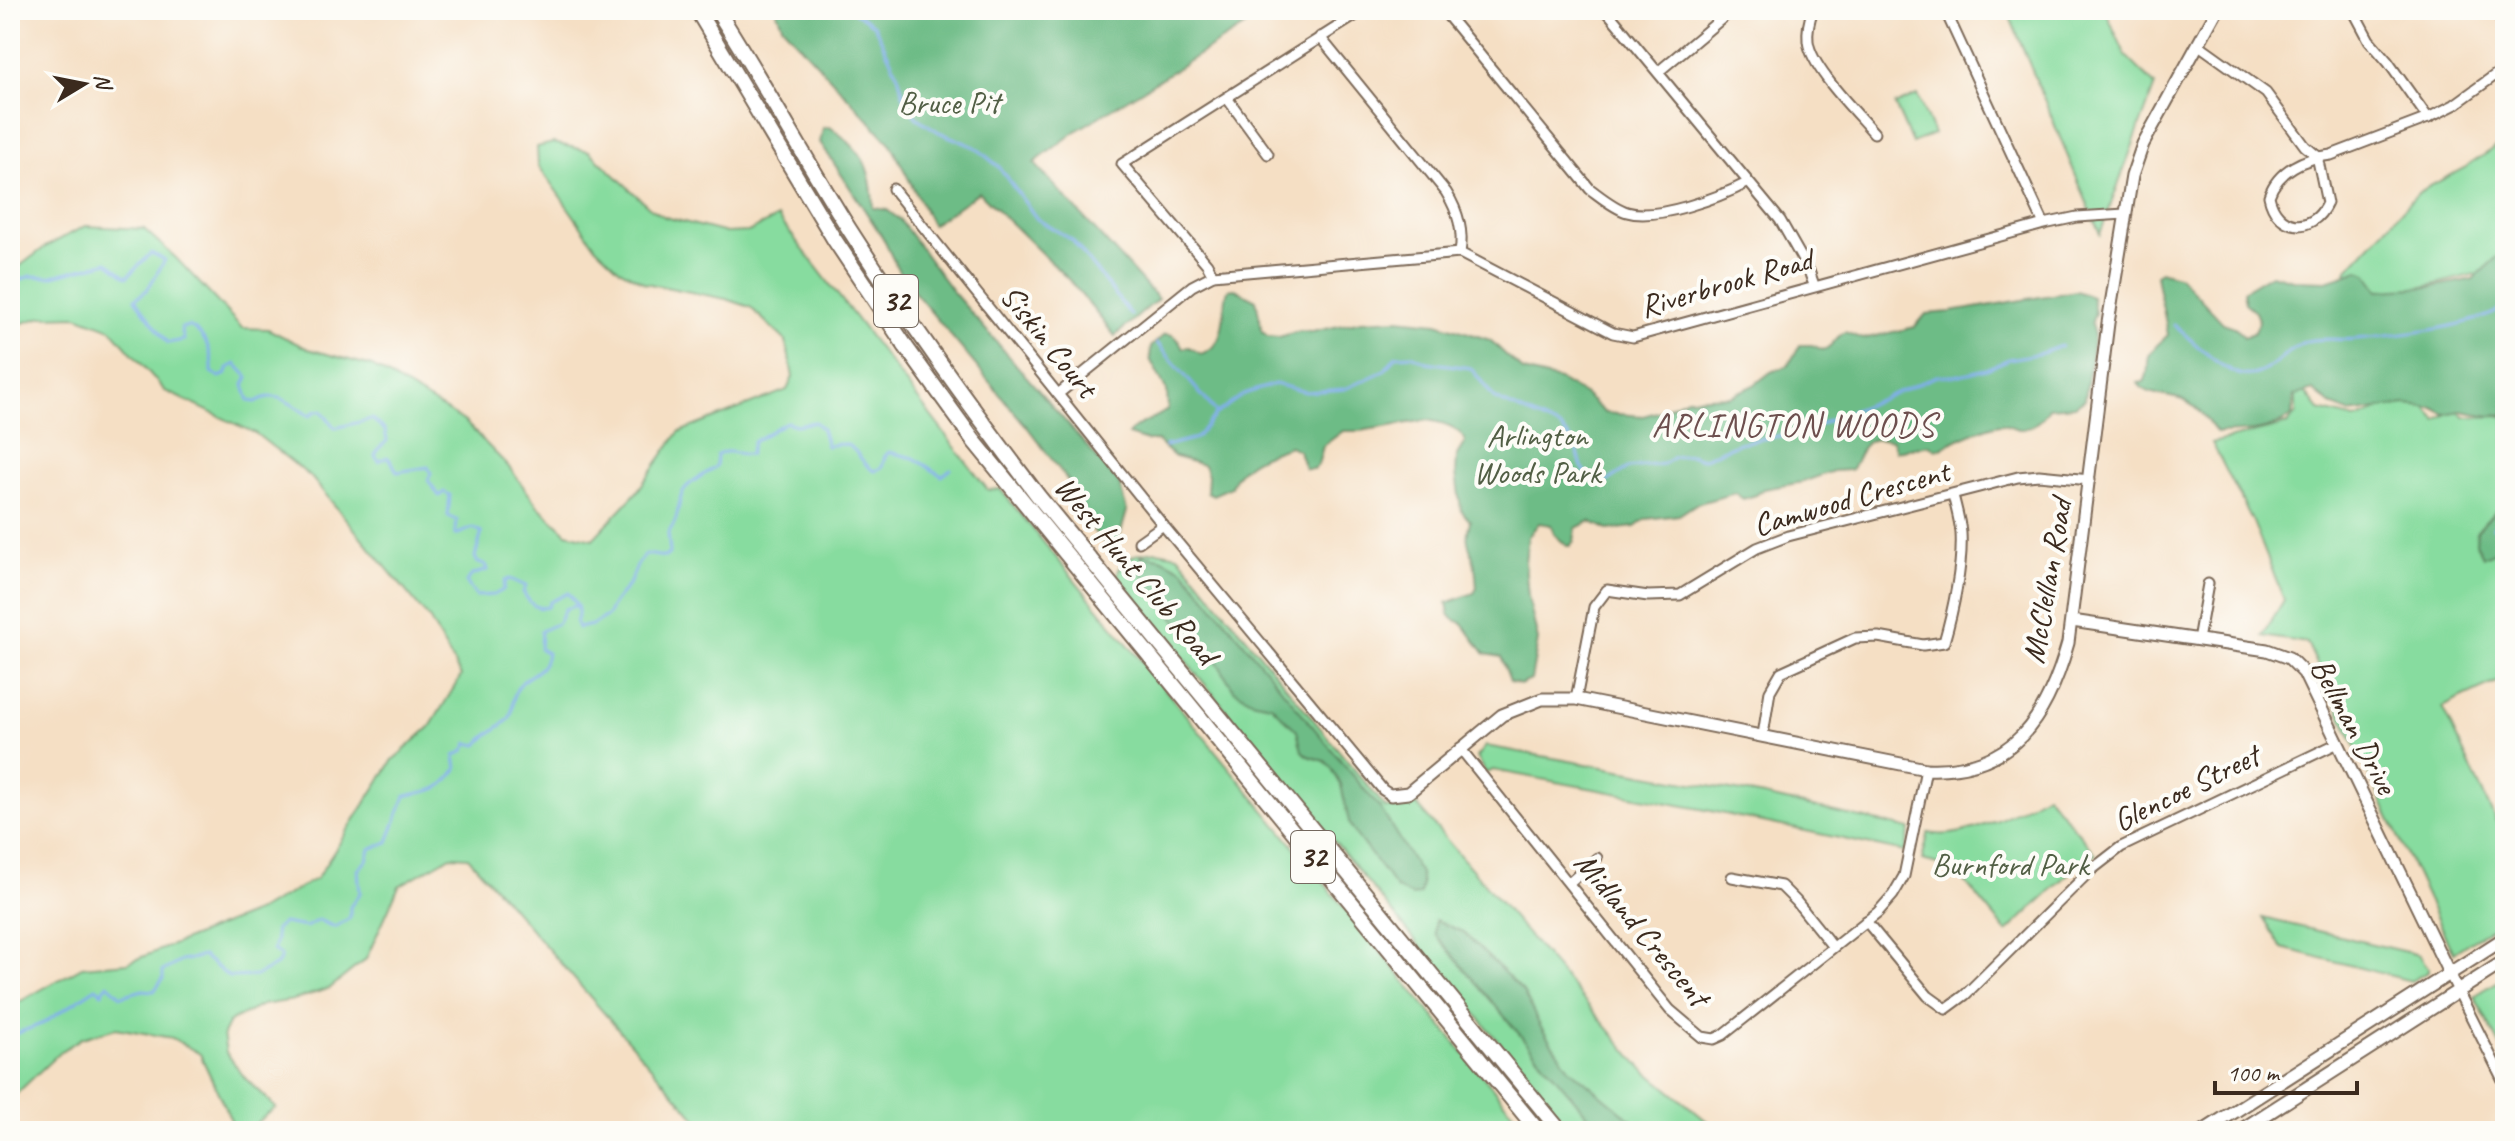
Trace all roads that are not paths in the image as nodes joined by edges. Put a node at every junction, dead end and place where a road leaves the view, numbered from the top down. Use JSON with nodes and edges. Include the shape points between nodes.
{"nodes":[{"id":1,"x":697,"y":10,"type":"edge"},
{"id":2,"x":717,"y":10,"type":"edge"},
{"id":3,"x":1364,"y":10,"type":"edge"},
{"id":4,"x":1443,"y":10,"type":"edge"},
{"id":5,"x":1606,"y":10,"type":"edge"},
{"id":6,"x":1732,"y":10,"type":"edge"},
{"id":7,"x":1813,"y":10,"type":"edge"},
{"id":8,"x":1945,"y":10,"type":"edge"},
{"id":9,"x":2217,"y":10,"type":"edge"},
{"id":10,"x":2353,"y":10,"type":"edge"},
{"id":11,"x":2494,"y":10,"type":"edge"},
{"id":12,"x":2505,"y":27,"type":"edge"},
{"id":13,"x":1320,"y":37,"type":"junction"},
{"id":14,"x":2199,"y":45,"type":"junction"},
{"id":15,"x":2505,"y":68,"type":"edge"},
{"id":16,"x":1658,"y":72,"type":"junction"},
{"id":17,"x":1227,"y":98,"type":"junction"},
{"id":18,"x":2428,"y":118,"type":"junction"},
{"id":19,"x":1874,"y":133,"type":"dead end"},
{"id":20,"x":1268,"y":154,"type":"dead end"},
{"id":21,"x":2317,"y":156,"type":"junction"},
{"id":22,"x":1747,"y":183,"type":"junction"},
{"id":23,"x":893,"y":189,"type":"dead end"},
{"id":24,"x":2125,"y":214,"type":"junction"},
{"id":25,"x":2044,"y":224,"type":"junction"},
{"id":26,"x":1460,"y":253,"type":"junction"},
{"id":27,"x":1213,"y":275,"type":"junction"},
{"id":28,"x":1814,"y":285,"type":"junction"},
{"id":29,"x":1058,"y":394,"type":"junction"},
{"id":30,"x":2090,"y":480,"type":"junction"},
{"id":31,"x":1953,"y":495,"type":"junction"},
{"id":32,"x":1163,"y":525,"type":"junction"},
{"id":33,"x":1139,"y":542,"type":"dead end"},
{"id":34,"x":2208,"y":584,"type":"dead end"},
{"id":35,"x":2072,"y":621,"type":"junction"},
{"id":36,"x":2198,"y":640,"type":"junction"},
{"id":37,"x":1576,"y":699,"type":"junction"},
{"id":38,"x":1763,"y":735,"type":"junction"},
{"id":39,"x":2338,"y":743,"type":"junction"},
{"id":40,"x":1460,"y":748,"type":"junction"},
{"id":41,"x":1926,"y":769,"type":"junction"},
{"id":42,"x":1391,"y":795,"type":"joint"},
{"id":43,"x":1597,"y":858,"type":"dead end"},
{"id":44,"x":1732,"y":877,"type":"dead end"},
{"id":45,"x":1569,"y":883,"type":"junction"},
{"id":46,"x":1866,"y":921,"type":"junction"},
{"id":47,"x":2505,"y":938,"type":"edge"},
{"id":48,"x":1833,"y":947,"type":"junction"},
{"id":49,"x":2505,"y":961,"type":"edge"},
{"id":50,"x":2449,"y":973,"type":"junction"},
{"id":51,"x":2458,"y":991,"type":"junction"},
{"id":52,"x":2505,"y":1084,"type":"edge"},
{"id":53,"x":1538,"y":1131,"type":"edge"},
{"id":54,"x":1560,"y":1131,"type":"edge"},
{"id":55,"x":2204,"y":1131,"type":"edge"},
{"id":56,"x":2240,"y":1131,"type":"edge"}],
"edges":[{"from":1,"to":53,"type":"main road","name":"West Hunt Club Road","number":"32","via":[[834,239],[974,441]]},
{"from":2,"to":54,"type":"main road","name":"West Hunt Club Road","number":"32","via":[[856,239],[988,430]]},
{"from":3,"to":13,"type":"street"},
{"from":4,"to":22,"type":"street","via":[[1590,189],[1608,202],[1627,212],[1661,212]]},
{"from":5,"to":16,"type":"street"},
{"from":6,"to":16,"type":"street"},
{"from":7,"to":19,"type":"street","via":[[1808,44],[1817,64]]},
{"from":8,"to":25,"type":"street"},
{"from":9,"to":14,"type":"street","name":"McClellan Road"},
{"from":10,"to":18,"type":"street"},
{"from":11,"to":12,"type":"street"},
{"from":13,"to":17,"type":"street"},
{"from":13,"to":26,"type":"street","via":[[1446,192],[1457,210]]},
{"from":14,"to":21,"type":"street","via":[[2266,93]]},
{"from":14,"to":24,"type":"street","name":"McClellan Road","via":[[2140,153]]},
{"from":15,"to":18,"type":"street"},
{"from":16,"to":22,"type":"street"},
{"from":17,"to":20,"type":"street"},
{"from":17,"to":27,"type":"street","via":[[1122,164]]},
{"from":18,"to":21,"type":"street"},
{"from":21,"to":21,"type":"street","via":[[2290,168],[2273,184],[2271,207],[2288,223],[2298,226],[2316,220],[2327,203]]},
{"from":22,"to":28,"type":"street","via":[[1780,220]]},
{"from":23,"to":29,"type":"street","name":"Siskin Court"},
{"from":24,"to":25,"type":"street","name":"Riverbrook Road"},
{"from":24,"to":30,"type":"street","name":"McClellan Road"},
{"from":25,"to":28,"type":"street","name":"Riverbrook Road"},
{"from":26,"to":27,"type":"street"},
{"from":26,"to":28,"type":"street","name":"Riverbrook Road","via":[[1613,333],[1633,337]]},
{"from":27,"to":29,"type":"street","via":[[1192,286]]},
{"from":29,"to":32,"type":"street","name":"Siskin Court"},
{"from":30,"to":31,"type":"street","name":"Camwood Crescent","via":[[2018,477]]},
{"from":30,"to":35,"type":"street","name":"McClellan Road"},
{"from":31,"to":37,"type":"street","name":"Camwood Crescent","via":[[1788,536],[1757,548],[1680,595],[1607,590],[1594,607]]},
{"from":31,"to":38,"type":"street","via":[[1960,554],[1944,642],[1855,638],[1781,672],[1770,691]]},
{"from":32,"to":33,"type":"street"},
{"from":32,"to":42,"type":"street","name":"Siskin Court"},
{"from":34,"to":36,"type":"street"},
{"from":35,"to":36,"type":"street","name":"Bellman Drive"},
{"from":35,"to":41,"type":"street","name":"McClellan Road","via":[[2059,677],[2025,734],[1989,759],[1946,770]]},
{"from":36,"to":39,"type":"street","name":"Bellman Drive","via":[[2289,658],[2304,673]]},
{"from":37,"to":38,"type":"street","name":"McClellan Road"},
{"from":37,"to":40,"type":"street","name":"McClellan Road","via":[[1521,705]]},
{"from":38,"to":41,"type":"street","name":"McClellan Road"},
{"from":39,"to":46,"type":"street","name":"Glencoe Street","via":[[2121,847],[1946,1009],[1928,996]]},
{"from":39,"to":50,"type":"street","name":"Bellman Drive"},
{"from":40,"to":42,"type":"street","name":"McClellan Road","via":[[1408,793]]},
{"from":40,"to":45,"type":"street","name":"Midland Crescent"},
{"from":41,"to":46,"type":"street","name":"Midland Crescent","via":[[1904,876]]},
{"from":43,"to":45,"type":"street"},
{"from":44,"to":48,"type":"street","via":[[1781,886]]},
{"from":45,"to":48,"type":"street","name":"Midland Crescent","via":[[1670,1010],[1702,1037],[1714,1039],[1731,1031]]},
{"from":46,"to":48,"type":"street","name":"Midland Crescent"},
{"from":47,"to":50,"type":"main road"},
{"from":49,"to":51,"type":"main road"},
{"from":50,"to":51,"type":"street"},
{"from":50,"to":55,"type":"main road"},
{"from":51,"to":52,"type":"street"},
{"from":51,"to":56,"type":"main road"}]}
